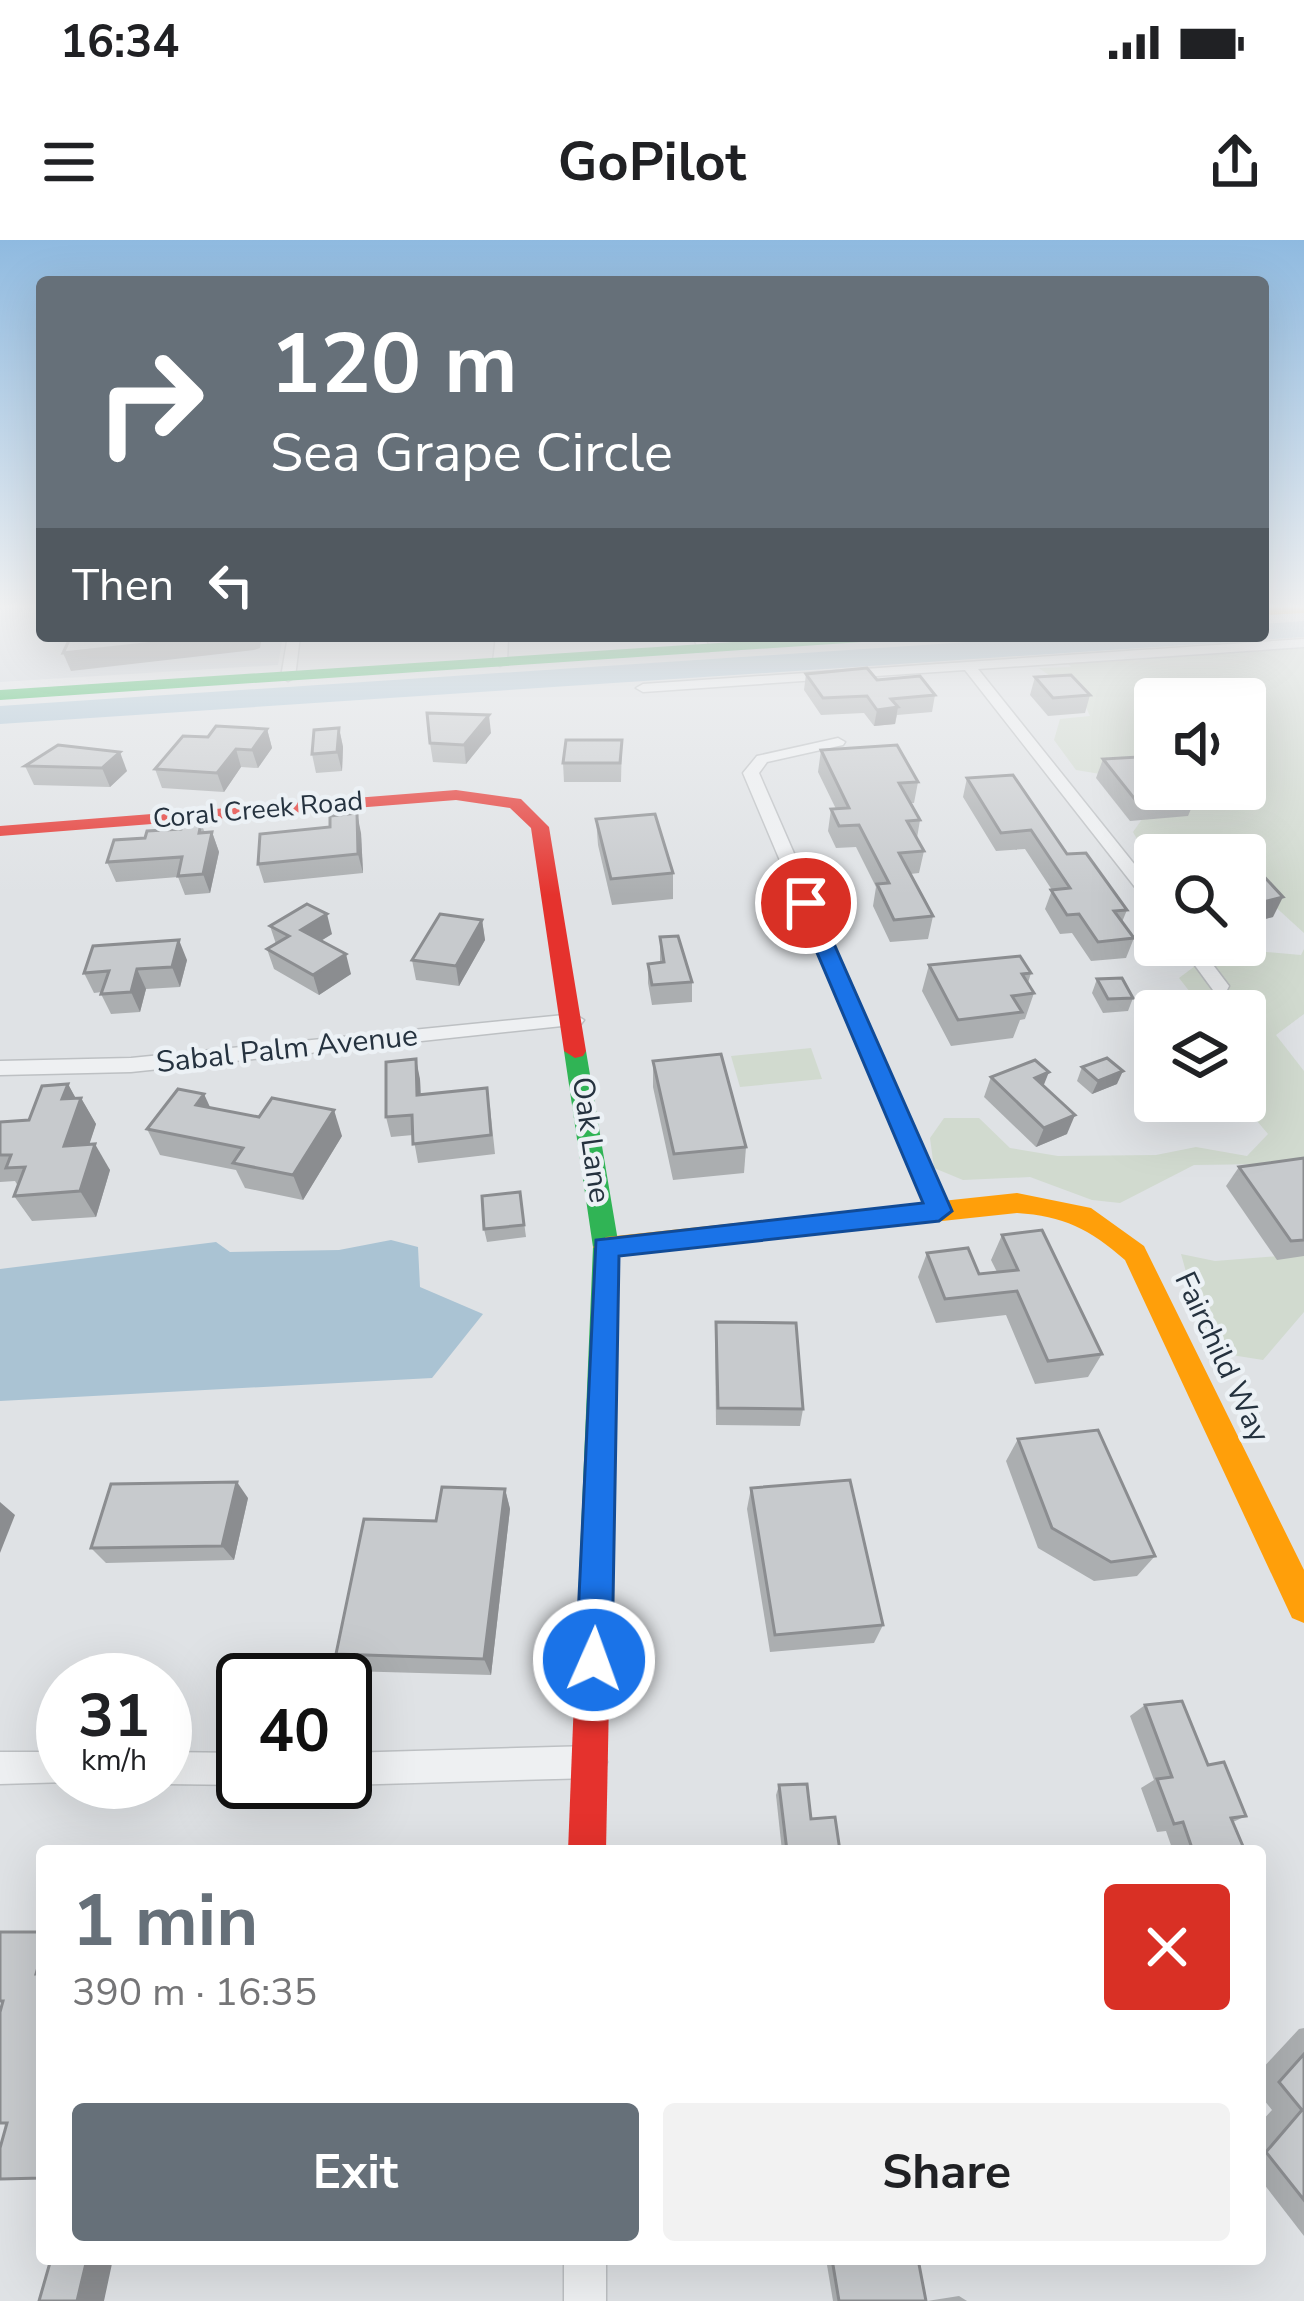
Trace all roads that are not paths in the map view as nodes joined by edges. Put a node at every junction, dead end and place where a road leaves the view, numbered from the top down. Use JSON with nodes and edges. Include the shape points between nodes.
{"nodes":[{"id":1,"x":998,"y":703,"type":"edge"},
{"id":2,"x":838,"y":742,"type":"dead end"},
{"id":3,"x":515,"y":802,"type":"joint"},
{"id":4,"x":0,"y":831,"type":"edge"},
{"id":5,"x":1134,"y":874,"type":"edge"},
{"id":6,"x":1205,"y":966,"type":"edge"},
{"id":7,"x":1220,"y":986,"type":"dead end"},
{"id":8,"x":574,"y":1020,"type":"junction"},
{"id":9,"x":0,"y":1068,"type":"edge"},
{"id":10,"x":939,"y":1211,"type":"junction"},
{"id":11,"x":606,"y":1247,"type":"junction"},
{"id":12,"x":1304,"y":1606,"type":"edge"},
{"id":13,"x":591,"y":1762,"type":"junction"},
{"id":14,"x":0,"y":1768,"type":"edge"},
{"id":15,"x":36,"y":1768,"type":"edge"},
{"id":16,"x":372,"y":1768,"type":"edge"},
{"id":17,"x":587,"y":1845,"type":"edge"},
{"id":18,"x":585,"y":2265,"type":"edge"},
{"id":19,"x":585,"y":2301,"type":"edge"}],
"edges":[{"from":1,"to":5,"type":"street"},
{"from":2,"to":10,"type":"street","via":[[762,759],[751,773]]},
{"from":3,"to":4,"type":"street","name":"Coral Creek Road","via":[[438,796]]},
{"from":3,"to":8,"type":"street","name":"Oak Lane","via":[[543,836]]},
{"from":6,"to":7,"type":"street"},
{"from":8,"to":9,"type":"street","name":"Sabal Palm Avenue","via":[[131,1065]]},
{"from":8,"to":11,"type":"street","name":"Oak Lane"},
{"from":10,"to":11,"type":"street"},
{"from":10,"to":12,"type":"street","name":"Fairchild Way","via":[[1048,1204],[1093,1215],[1142,1263]]},
{"from":11,"to":13,"type":"street","name":"Oak Lane"},
{"from":13,"to":16,"type":"street"},
{"from":13,"to":17,"type":"street","name":"Oak Lane"},
{"from":14,"to":15,"type":"street"},
{"from":18,"to":19,"type":"street"}]}
